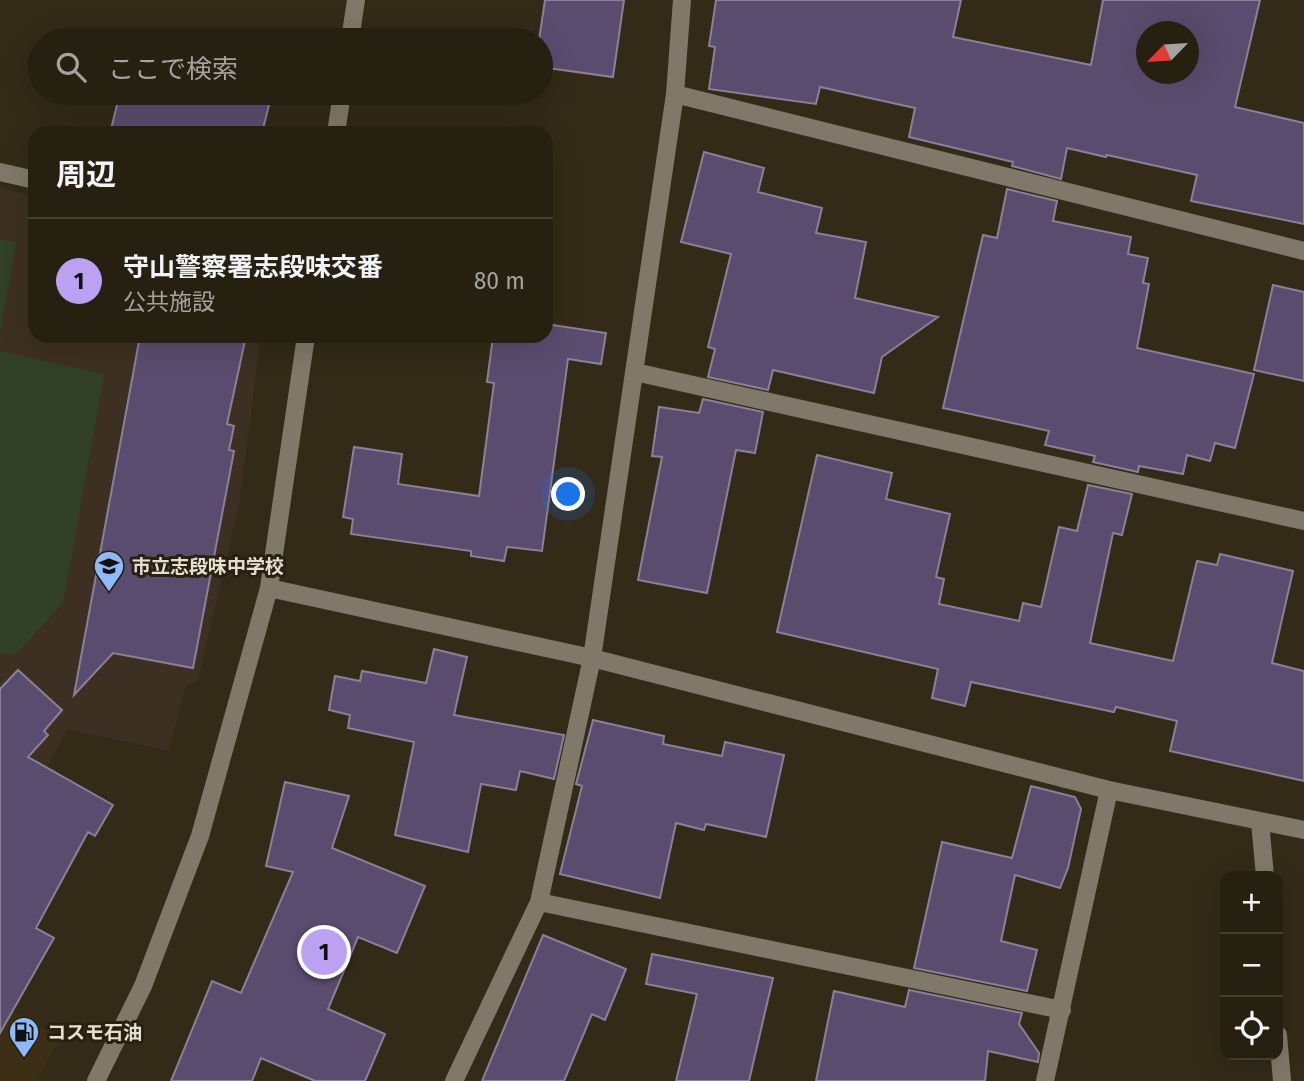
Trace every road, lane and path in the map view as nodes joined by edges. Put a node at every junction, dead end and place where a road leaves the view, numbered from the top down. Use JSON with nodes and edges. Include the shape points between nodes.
{"nodes":[{"id":1,"x":356,"y":0,"type":"edge"},
{"id":2,"x":682,"y":0,"type":"edge"},
{"id":3,"x":352,"y":28,"type":"edge"},
{"id":4,"x":675,"y":94,"type":"junction"},
{"id":5,"x":340,"y":105,"type":"edge"},
{"id":6,"x":337,"y":126,"type":"edge"},
{"id":7,"x":0,"y":172,"type":"edge"},
{"id":8,"x":28,"y":178,"type":"edge"},
{"id":9,"x":1304,"y":251,"type":"edge"},
{"id":10,"x":305,"y":343,"type":"edge"},
{"id":11,"x":635,"y":372,"type":"junction"},
{"id":12,"x":1304,"y":521,"type":"edge"},
{"id":13,"x":269,"y":588,"type":"junction"},
{"id":14,"x":592,"y":658,"type":"junction"},
{"id":15,"x":1109,"y":790,"type":"junction"},
{"id":16,"x":1260,"y":822,"type":"junction"},
{"id":17,"x":1304,"y":830,"type":"edge"},
{"id":18,"x":1265,"y":871,"type":"edge"},
{"id":19,"x":539,"y":902,"type":"junction"},
{"id":20,"x":1062,"y":1010,"type":"junction"},
{"id":21,"x":1280,"y":1060,"type":"edge"},
{"id":22,"x":96,"y":1081,"type":"edge"},
{"id":23,"x":454,"y":1081,"type":"edge"},
{"id":24,"x":1045,"y":1081,"type":"edge"},
{"id":25,"x":1282,"y":1081,"type":"edge"}],
"edges":[{"from":1,"to":3,"type":"street"},
{"from":2,"to":4,"type":"street"},
{"from":4,"to":9,"type":"street"},
{"from":4,"to":11,"type":"street"},
{"from":5,"to":6,"type":"street"},
{"from":7,"to":8,"type":"street"},
{"from":10,"to":13,"type":"street"},
{"from":11,"to":12,"type":"street"},
{"from":11,"to":14,"type":"street"},
{"from":13,"to":14,"type":"street"},
{"from":13,"to":22,"type":"street","via":[[200,836],[143,986]]},
{"from":14,"to":15,"type":"street"},
{"from":14,"to":19,"type":"street"},
{"from":15,"to":16,"type":"street"},
{"from":15,"to":20,"type":"street"},
{"from":16,"to":17,"type":"street"},
{"from":16,"to":18,"type":"street"},
{"from":19,"to":20,"type":"street"},
{"from":19,"to":23,"type":"street"},
{"from":20,"to":24,"type":"street"},
{"from":21,"to":25,"type":"street"}]}
